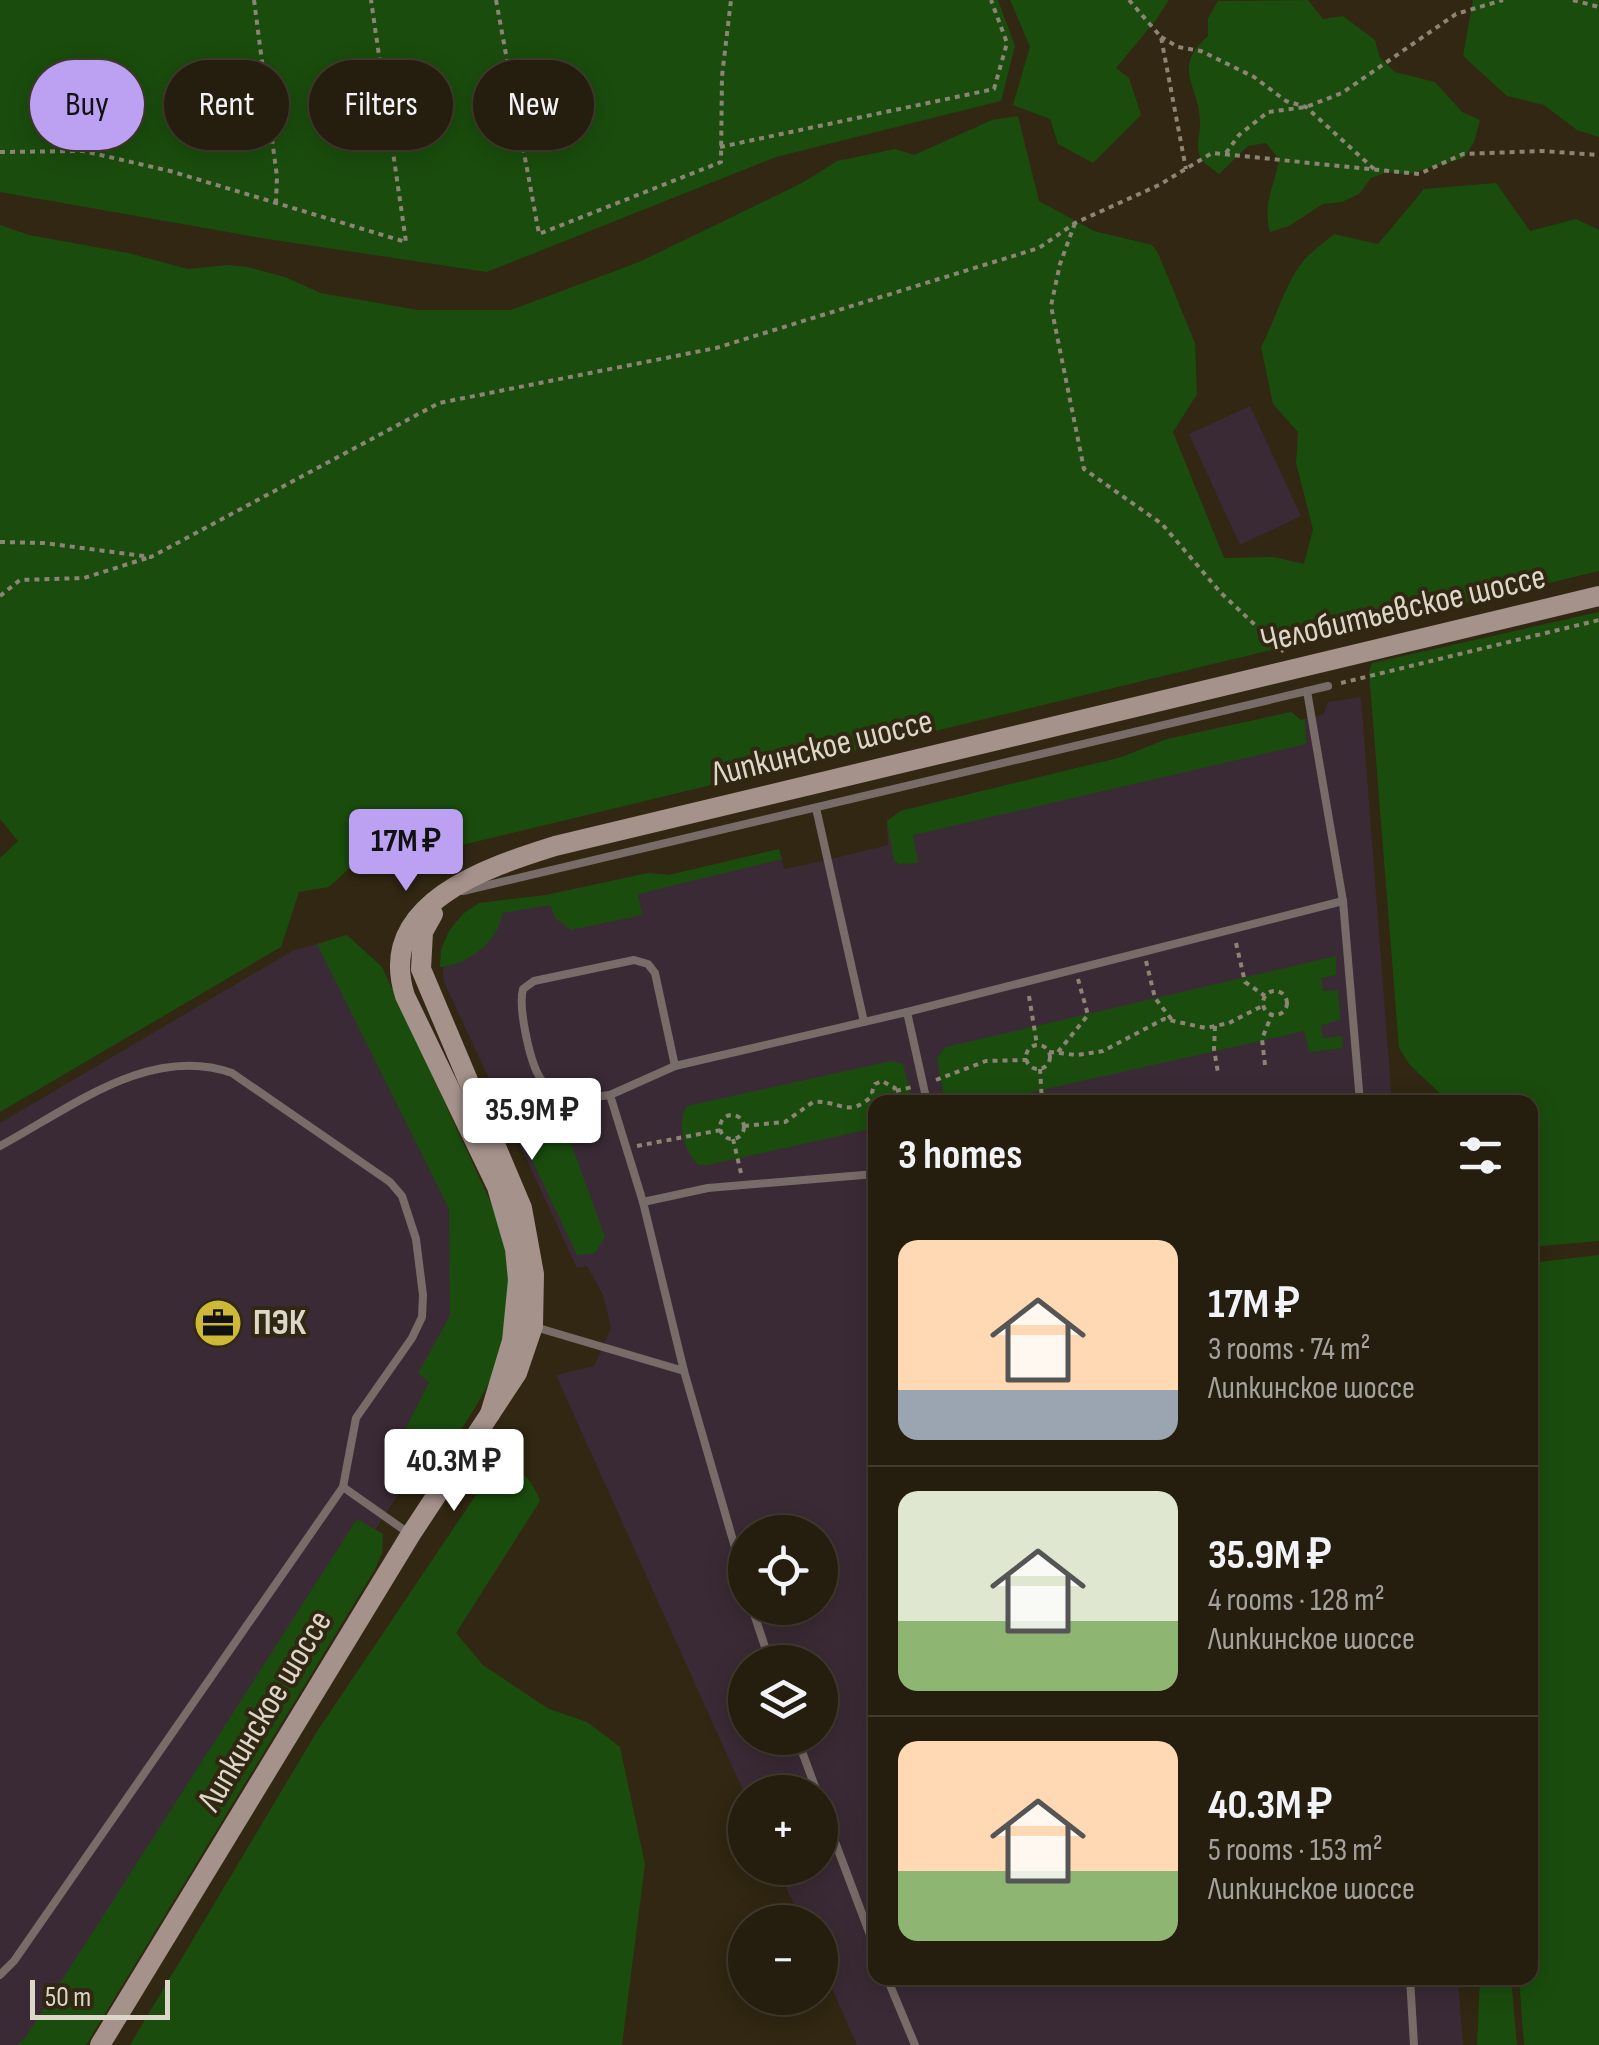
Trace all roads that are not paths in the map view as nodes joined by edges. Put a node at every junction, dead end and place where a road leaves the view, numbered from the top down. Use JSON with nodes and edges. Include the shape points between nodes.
{"nodes":[{"id":1,"x":1599,"y":596,"type":"edge"},
{"id":2,"x":1223,"y":685,"type":"joint"},
{"id":3,"x":1328,"y":686,"type":"road end"},
{"id":4,"x":1307,"y":692,"type":"junction"},
{"id":5,"x":816,"y":808,"type":"junction"},
{"id":6,"x":444,"y":895,"type":"junction"},
{"id":7,"x":1343,"y":902,"type":"junction"},
{"id":8,"x":409,"y":931,"type":"junction"},
{"id":9,"x":431,"y":998,"type":"junction"},
{"id":10,"x":907,"y":1012,"type":"junction"},
{"id":11,"x":864,"y":1022,"type":"junction"},
{"id":12,"x":675,"y":1066,"type":"junction"},
{"id":13,"x":610,"y":1095,"type":"junction"},
{"id":14,"x":926,"y":1095,"type":"edge"},
{"id":15,"x":1359,"y":1095,"type":"edge"},
{"id":16,"x":0,"y":1146,"type":"edge"},
{"id":17,"x":868,"y":1175,"type":"edge"},
{"id":18,"x":643,"y":1202,"type":"junction"},
{"id":19,"x":524,"y":1325,"type":"junction"},
{"id":20,"x":684,"y":1371,"type":"junction"},
{"id":21,"x":342,"y":1487,"type":"junction"},
{"id":22,"x":728,"y":1523,"type":"edge"},
{"id":23,"x":411,"y":1534,"type":"junction"},
{"id":24,"x":838,"y":1850,"type":"edge"},
{"id":25,"x":868,"y":1929,"type":"edge"},
{"id":26,"x":0,"y":1975,"type":"edge"},
{"id":27,"x":890,"y":1985,"type":"edge"},
{"id":28,"x":1410,"y":1985,"type":"edge"},
{"id":29,"x":100,"y":2045,"type":"edge"},
{"id":30,"x":915,"y":2045,"type":"edge"},
{"id":31,"x":1414,"y":2045,"type":"edge"}],
"edges":[{"from":1,"to":2,"type":"street","name":"Челобитьевское шоссе"},
{"from":2,"to":6,"type":"street","name":"Липкинское шоссе","via":[[555,846],[469,876]]},
{"from":3,"to":4,"type":"lane"},
{"from":4,"to":5,"type":"lane"},
{"from":4,"to":7,"type":"lane"},
{"from":5,"to":6,"type":"lane"},
{"from":5,"to":11,"type":"lane"},
{"from":6,"to":8,"type":"street","name":"Липкинское шоссе"},
{"from":6,"to":9,"type":"street","name":"Липкинское шоссе","via":[[420,946]]},
{"from":7,"to":10,"type":"lane"},
{"from":7,"to":15,"type":"lane"},
{"from":8,"to":9,"type":"street","via":[[415,973]]},
{"from":8,"to":19,"type":"street","name":"Липкинское шоссе","via":[[398,964],[406,996],[506,1213]]},
{"from":9,"to":19,"type":"street","name":"Липкинское шоссе","via":[[522,1208],[534,1274]]},
{"from":10,"to":11,"type":"lane"},
{"from":10,"to":14,"type":"lane"},
{"from":11,"to":12,"type":"lane"},
{"from":12,"to":13,"type":"lane"},
{"from":12,"to":13,"type":"lane","via":[[648,964],[634,960],[523,988],[520,1000],[541,1080],[570,1100]]},
{"from":13,"to":18,"type":"lane"},
{"from":16,"to":21,"type":"lane","via":[[133,1074],[201,1064],[232,1073],[390,1182],[402,1196],[416,1239],[422,1317],[356,1418]]},
{"from":17,"to":18,"type":"lane","via":[[708,1188]]},
{"from":18,"to":20,"type":"lane"},
{"from":19,"to":20,"type":"lane"},
{"from":19,"to":23,"type":"street","name":"Липкинское шоссе","via":[[490,1414]]},
{"from":20,"to":22,"type":"lane"},
{"from":21,"to":23,"type":"lane"},
{"from":21,"to":26,"type":"lane"},
{"from":23,"to":29,"type":"street","name":"Липкинское шоссе"},
{"from":24,"to":25,"type":"lane"},
{"from":27,"to":30,"type":"lane"},
{"from":28,"to":31,"type":"lane"}]}
